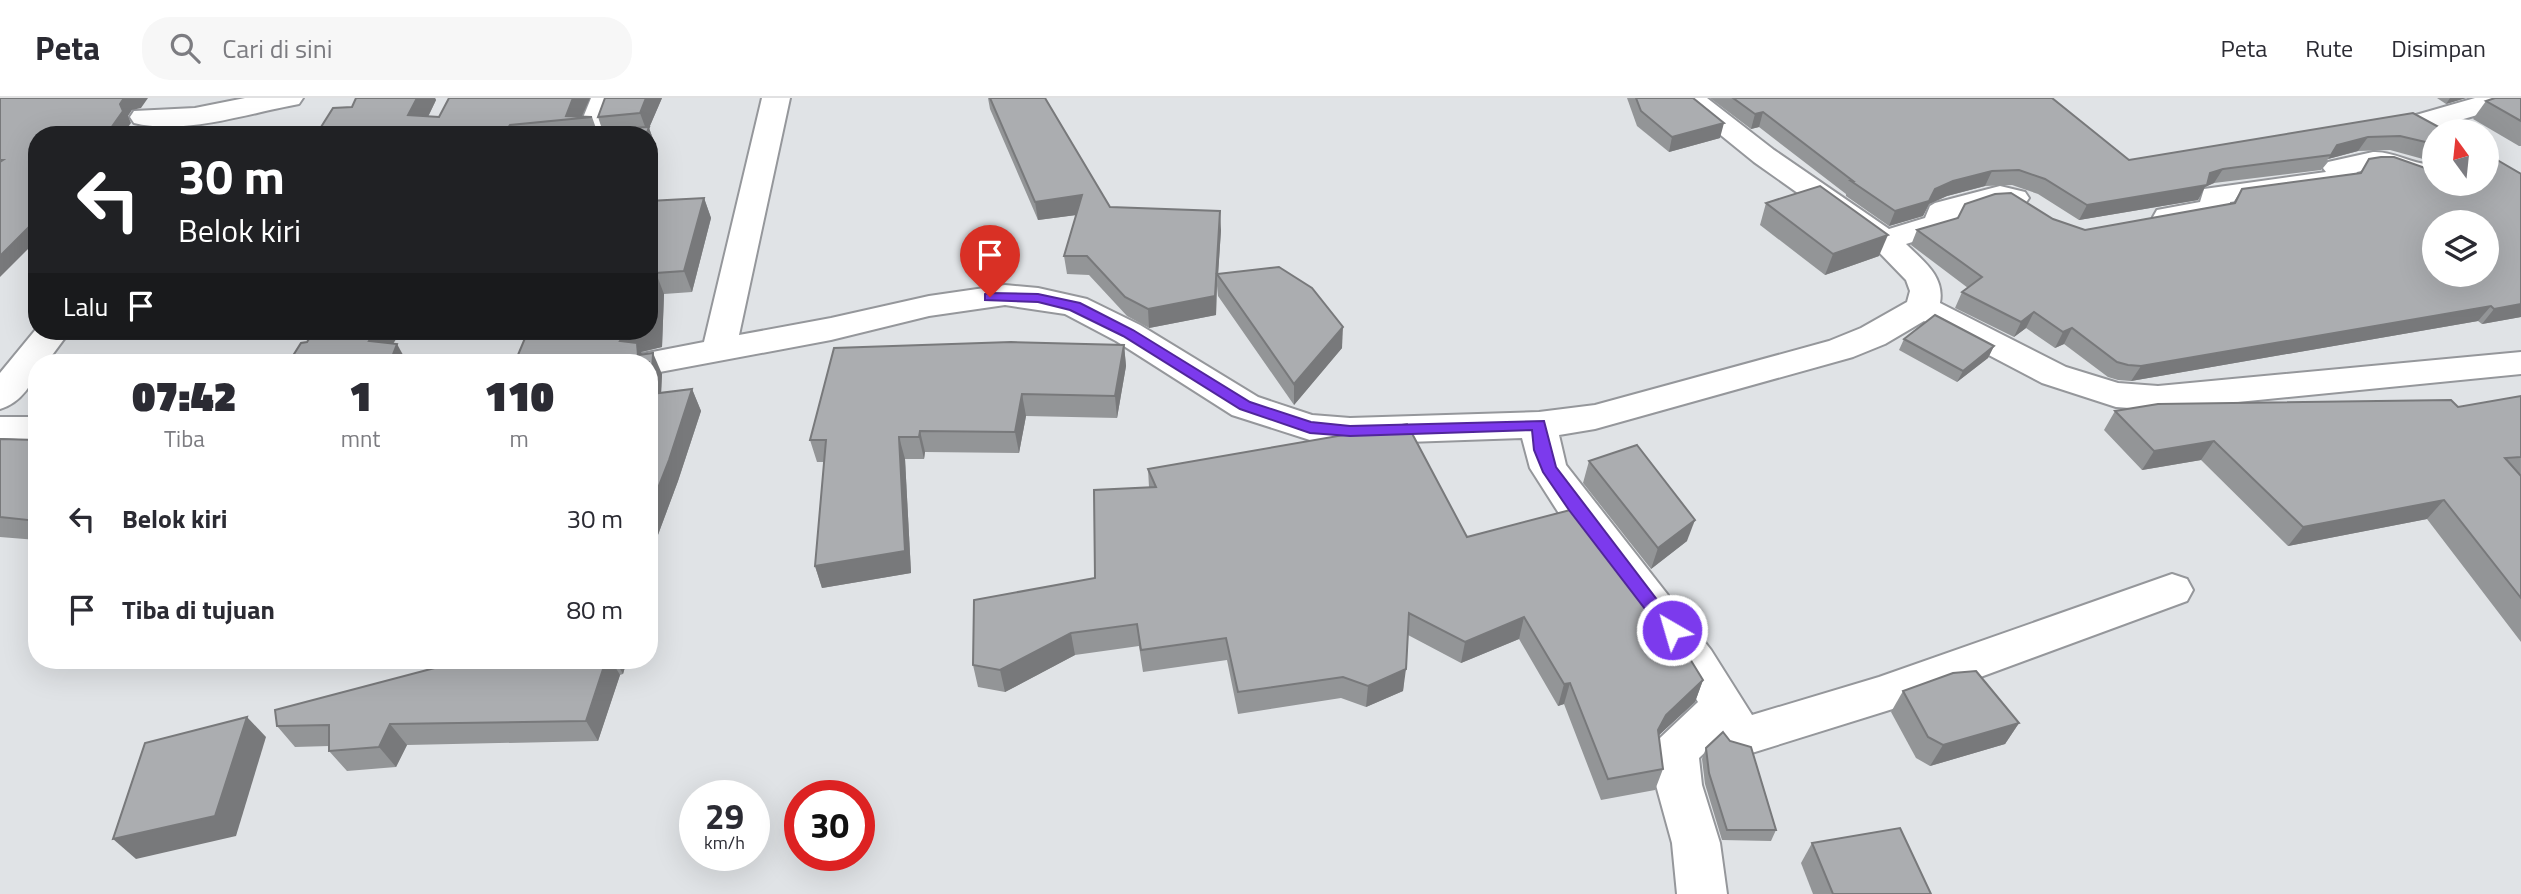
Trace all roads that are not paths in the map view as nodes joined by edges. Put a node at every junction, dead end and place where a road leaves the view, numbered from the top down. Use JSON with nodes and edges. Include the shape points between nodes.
{"nodes":[{"id":1,"x":289,"y":98,"type":"edge"},
{"id":2,"x":604,"y":98,"type":"edge"},
{"id":3,"x":776,"y":98,"type":"edge"},
{"id":4,"x":1689,"y":98,"type":"edge"},
{"id":5,"x":2505,"y":98,"type":"edge"},
{"id":6,"x":144,"y":117,"type":"dead end"},
{"id":7,"x":2433,"y":119,"type":"edge"},
{"id":8,"x":593,"y":126,"type":"edge"},
{"id":9,"x":2422,"y":173,"type":"edge"},
{"id":10,"x":2040,"y":215,"type":"edge"},
{"id":11,"x":2146,"y":221,"type":"edge"},
{"id":12,"x":1885,"y":240,"type":"junction"},
{"id":13,"x":1923,"y":307,"type":"junction"},
{"id":14,"x":46,"y":340,"type":"edge"},
{"id":15,"x":719,"y":350,"type":"junction"},
{"id":16,"x":35,"y":354,"type":"edge"},
{"id":17,"x":658,"y":361,"type":"edge"},
{"id":18,"x":28,"y":362,"type":"edge"},
{"id":19,"x":2521,"y":363,"type":"edge"},
{"id":20,"x":0,"y":397,"type":"edge"},
{"id":21,"x":1539,"y":425,"type":"junction"},
{"id":22,"x":0,"y":430,"type":"edge"},
{"id":23,"x":28,"y":430,"type":"edge"},
{"id":24,"x":2172,"y":590,"type":"dead end"},
{"id":25,"x":1733,"y":721,"type":"junction"},
{"id":26,"x":1702,"y":894,"type":"edge"}],
"edges":[{"from":1,"to":6,"type":"street","via":[[195,116]]},
{"from":2,"to":8,"type":"street"},
{"from":3,"to":15,"type":"street"},
{"from":4,"to":12,"type":"street"},
{"from":5,"to":7,"type":"street"},
{"from":9,"to":11,"type":"street","via":[[2383,160],[2346,166],[2338,168],[2343,174],[2340,178],[2227,192],[2215,195],[2215,208]]},
{"from":10,"to":12,"type":"street","via":[[2010,195],[2000,195],[1946,210],[1940,223]]},
{"from":12,"to":13,"type":"street","via":[[1922,277],[1926,291]]},
{"from":13,"to":19,"type":"street","via":[[2054,375],[2116,395],[2158,398]]},
{"from":13,"to":21,"type":"street","via":[[1841,349],[1641,406]]},
{"from":14,"to":16,"type":"street"},
{"from":15,"to":17,"type":"street"},
{"from":15,"to":21,"type":"street","via":[[929,306],[1005,295],[1038,298],[1075,306],[1128,333],[1245,406],[1310,427],[1350,431]]},
{"from":18,"to":20,"type":"street"},
{"from":21,"to":25,"type":"street","via":[[1549,468],[1696,662]]},
{"from":22,"to":23,"type":"street"},
{"from":24,"to":25,"type":"street","via":[[1882,694]]},
{"from":25,"to":26,"type":"street","via":[[1676,752]]}]}
